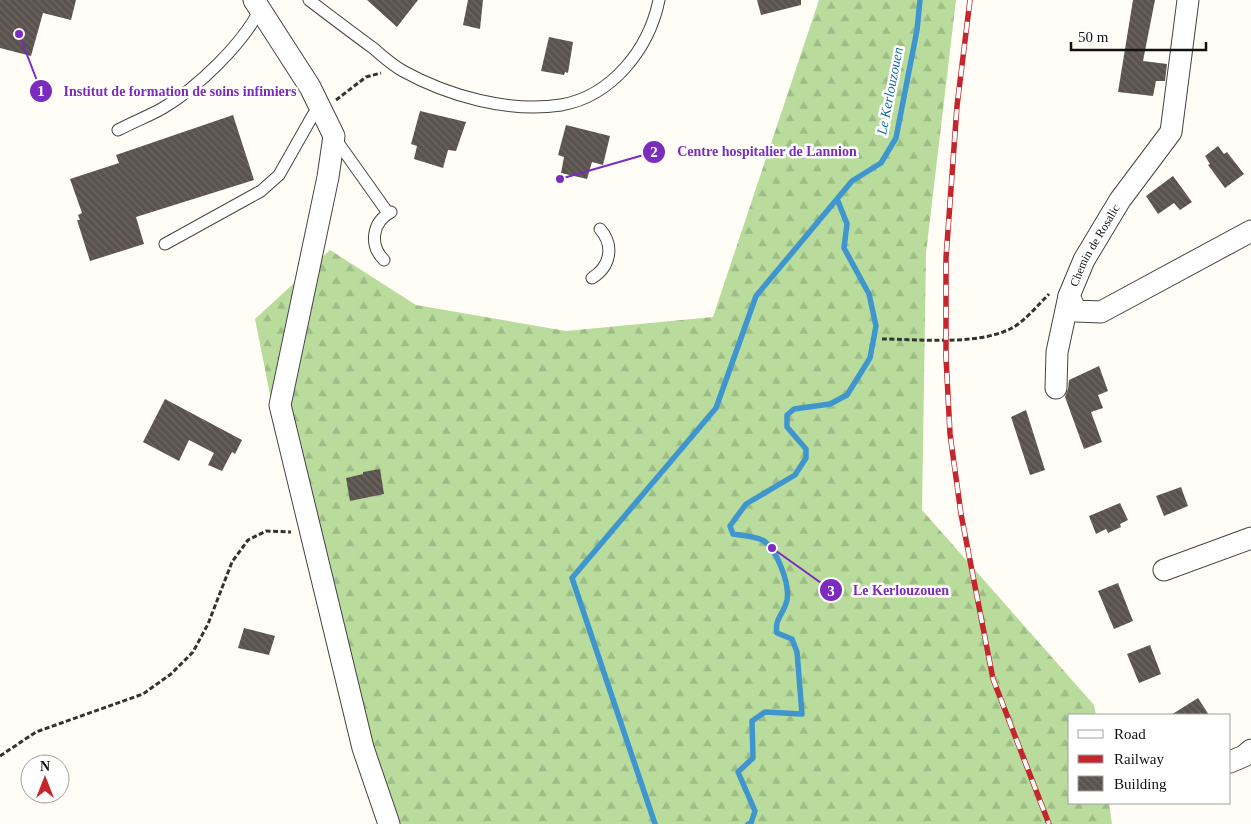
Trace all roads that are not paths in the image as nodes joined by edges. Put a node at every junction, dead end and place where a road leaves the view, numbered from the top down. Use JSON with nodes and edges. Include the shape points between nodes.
{"nodes":[{"id":1,"x":309,"y":0,"type":"edge"},
{"id":2,"x":659,"y":0,"type":"edge"},
{"id":3,"x":1188,"y":0,"type":"edge"},
{"id":4,"x":257,"y":4,"type":"edge"},
{"id":5,"x":320,"y":107,"type":"junction"},
{"id":6,"x":118,"y":130,"type":"dead end"},
{"id":7,"x":334,"y":136,"type":"junction"},
{"id":8,"x":600,"y":230,"type":"dead end"},
{"id":9,"x":1251,"y":231,"type":"edge"},
{"id":10,"x":165,"y":244,"type":"dead end"},
{"id":11,"x":384,"y":260,"type":"dead end"},
{"id":12,"x":592,"y":278,"type":"dead end"},
{"id":13,"x":1070,"y":296,"type":"junction"},
{"id":14,"x":1056,"y":388,"type":"dead end"},
{"id":15,"x":1251,"y":538,"type":"edge"},
{"id":16,"x":1164,"y":570,"type":"dead end"},
{"id":17,"x":1251,"y":750,"type":"edge"},
{"id":18,"x":1231,"y":762,"type":"edge"},
{"id":19,"x":389,"y":824,"type":"edge"}],
"edges":[{"from":1,"to":2,"type":"lane","via":[[398,68],[441,89],[482,100],[524,106],[561,105],[590,95],[610,82],[632,62],[648,34]]},
{"from":3,"to":13,"type":"street","name":"Chemin de Rosalic","via":[[1171,132],[1120,200],[1084,260]]},
{"from":4,"to":5,"type":"street"},
{"from":4,"to":6,"type":"lane","via":[[255,19],[226,55],[190,88],[164,107]]},
{"from":5,"to":7,"type":"street"},
{"from":5,"to":10,"type":"lane","via":[[279,175],[249,199]]},
{"from":7,"to":11,"type":"lane","via":[[390,213],[382,218],[375,232],[376,248]]},
{"from":7,"to":19,"type":"street","via":[[280,404],[363,748]]},
{"from":8,"to":12,"type":"lane","via":[[606,237],[610,252],[604,268]]},
{"from":9,"to":13,"type":"street","name":"Chemin de Rosalic","via":[[1101,312],[1076,312]]},
{"from":13,"to":14,"type":"street","via":[[1057,352]]},
{"from":15,"to":16,"type":"street"},
{"from":17,"to":18,"type":"street"}]}
